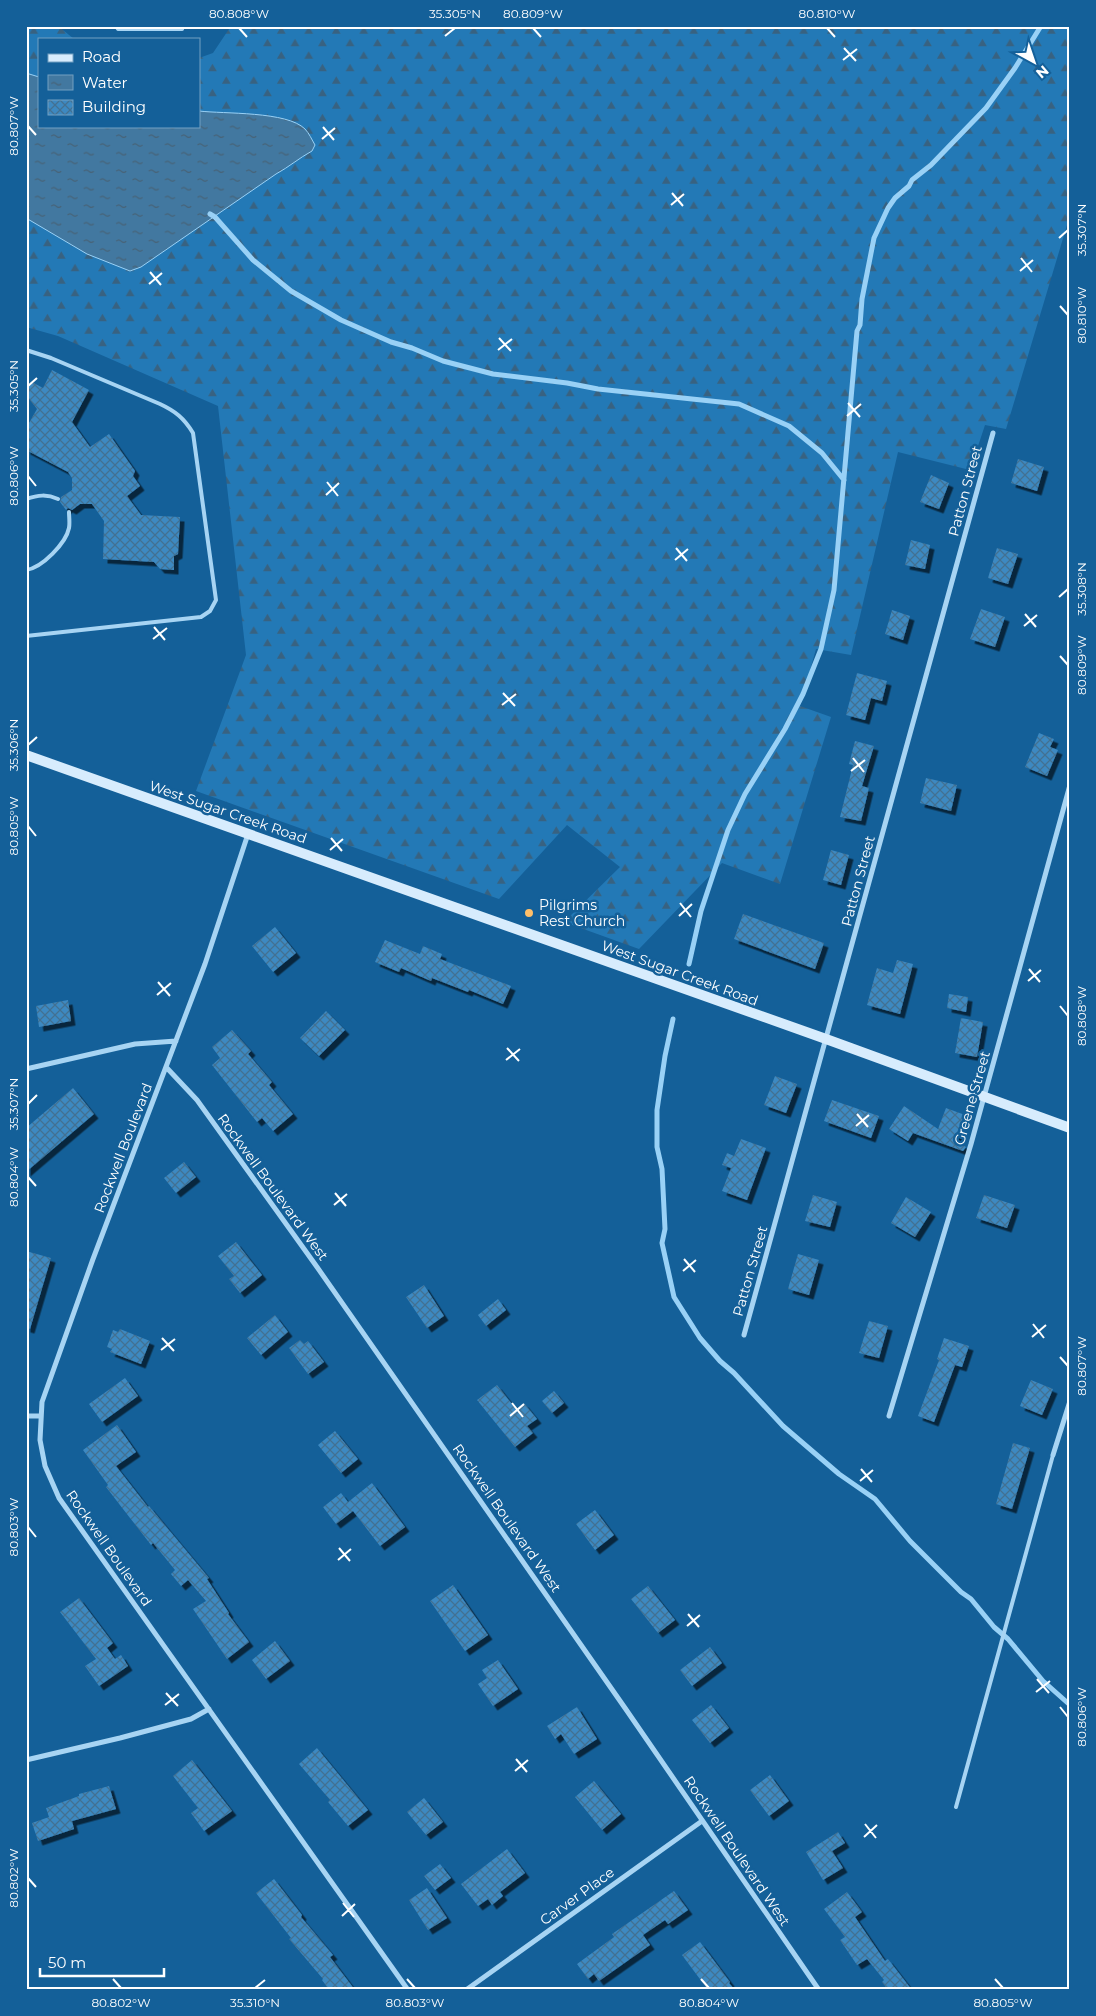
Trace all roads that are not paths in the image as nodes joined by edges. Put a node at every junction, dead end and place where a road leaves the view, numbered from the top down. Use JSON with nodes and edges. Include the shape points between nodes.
{"nodes":[{"id":1,"x":116,"y":26,"type":"edge"},
{"id":2,"x":183,"y":26,"type":"edge"},
{"id":3,"x":26,"y":350,"type":"edge"},
{"id":4,"x":993,"y":433,"type":"dead end"},
{"id":5,"x":26,"y":499,"type":"edge"},
{"id":6,"x":58,"y":499,"type":"dead end"},
{"id":7,"x":68,"y":512,"type":"dead end"},
{"id":8,"x":26,"y":570,"type":"edge"},
{"id":9,"x":26,"y":636,"type":"edge"},
{"id":10,"x":26,"y":755,"type":"edge"},
{"id":11,"x":1070,"y":785,"type":"edge"},
{"id":12,"x":248,"y":834,"type":"junction"},
{"id":13,"x":826,"y":1039,"type":"junction"},
{"id":14,"x":176,"y":1041,"type":"junction"},
{"id":15,"x":166,"y":1066,"type":"junction"},
{"id":16,"x":26,"y":1069,"type":"edge"},
{"id":17,"x":984,"y":1096,"type":"junction"},
{"id":18,"x":1070,"y":1128,"type":"edge"},
{"id":19,"x":744,"y":1334,"type":"dead end"},
{"id":20,"x":1070,"y":1401,"type":"edge"},
{"id":21,"x":26,"y":1416,"type":"edge"},
{"id":22,"x":40,"y":1416,"type":"junction"},
{"id":23,"x":889,"y":1416,"type":"dead end"},
{"id":24,"x":1053,"y":1455,"type":"joint"},
{"id":25,"x":209,"y":1709,"type":"junction"},
{"id":26,"x":26,"y":1760,"type":"edge"},
{"id":27,"x":956,"y":1806,"type":"dead end"},
{"id":28,"x":702,"y":1821,"type":"junction"},
{"id":29,"x":408,"y":1990,"type":"edge"},
{"id":30,"x":466,"y":1990,"type":"edge"},
{"id":31,"x":819,"y":1990,"type":"edge"}],
"edges":[{"from":1,"to":2,"type":"lane","via":[[118,29],[182,29]]},
{"from":3,"to":9,"type":"lane","via":[[160,404],[186,421],[193,432],[216,600],[210,611],[201,617]]},
{"from":4,"to":13,"type":"street","name":"Patton Street"},
{"from":5,"to":6,"type":"lane","via":[[49,495]]},
{"from":7,"to":8,"type":"lane","via":[[70,526],[67,535],[53,553],[33,569]]},
{"from":10,"to":12,"type":"main road","name":"West Sugar Creek Road"},
{"from":11,"to":17,"type":"street","name":"Greene Street"},
{"from":12,"to":13,"type":"main road","name":"West Sugar Creek Road"},
{"from":12,"to":14,"type":"street","name":"Rockwell Boulevard"},
{"from":13,"to":17,"type":"main road","name":"West Sugar Creek Road"},
{"from":13,"to":19,"type":"street","name":"Patton Street"},
{"from":14,"to":15,"type":"street","name":"Rockwell Boulevard"},
{"from":14,"to":16,"type":"street","via":[[135,1044]]},
{"from":15,"to":22,"type":"street","name":"Rockwell Boulevard","via":[[93,1259],[42,1402]]},
{"from":15,"to":28,"type":"street","name":"Rockwell Boulevard West","via":[[197,1100],[318,1267]]},
{"from":17,"to":18,"type":"main road","name":"West Sugar Creek Road"},
{"from":17,"to":23,"type":"street","name":"Greene Street"},
{"from":20,"to":24,"type":"street"},
{"from":21,"to":22,"type":"street"},
{"from":22,"to":25,"type":"street","name":"Rockwell Boulevard","via":[[45,1466],[59,1498]]},
{"from":24,"to":27,"type":"lane"},
{"from":25,"to":26,"type":"street","via":[[191,1719]]},
{"from":25,"to":29,"type":"street","name":"Rockwell Boulevard"},
{"from":28,"to":30,"type":"street","name":"Carver Place"},
{"from":28,"to":31,"type":"street","name":"Rockwell Boulevard West"}]}
